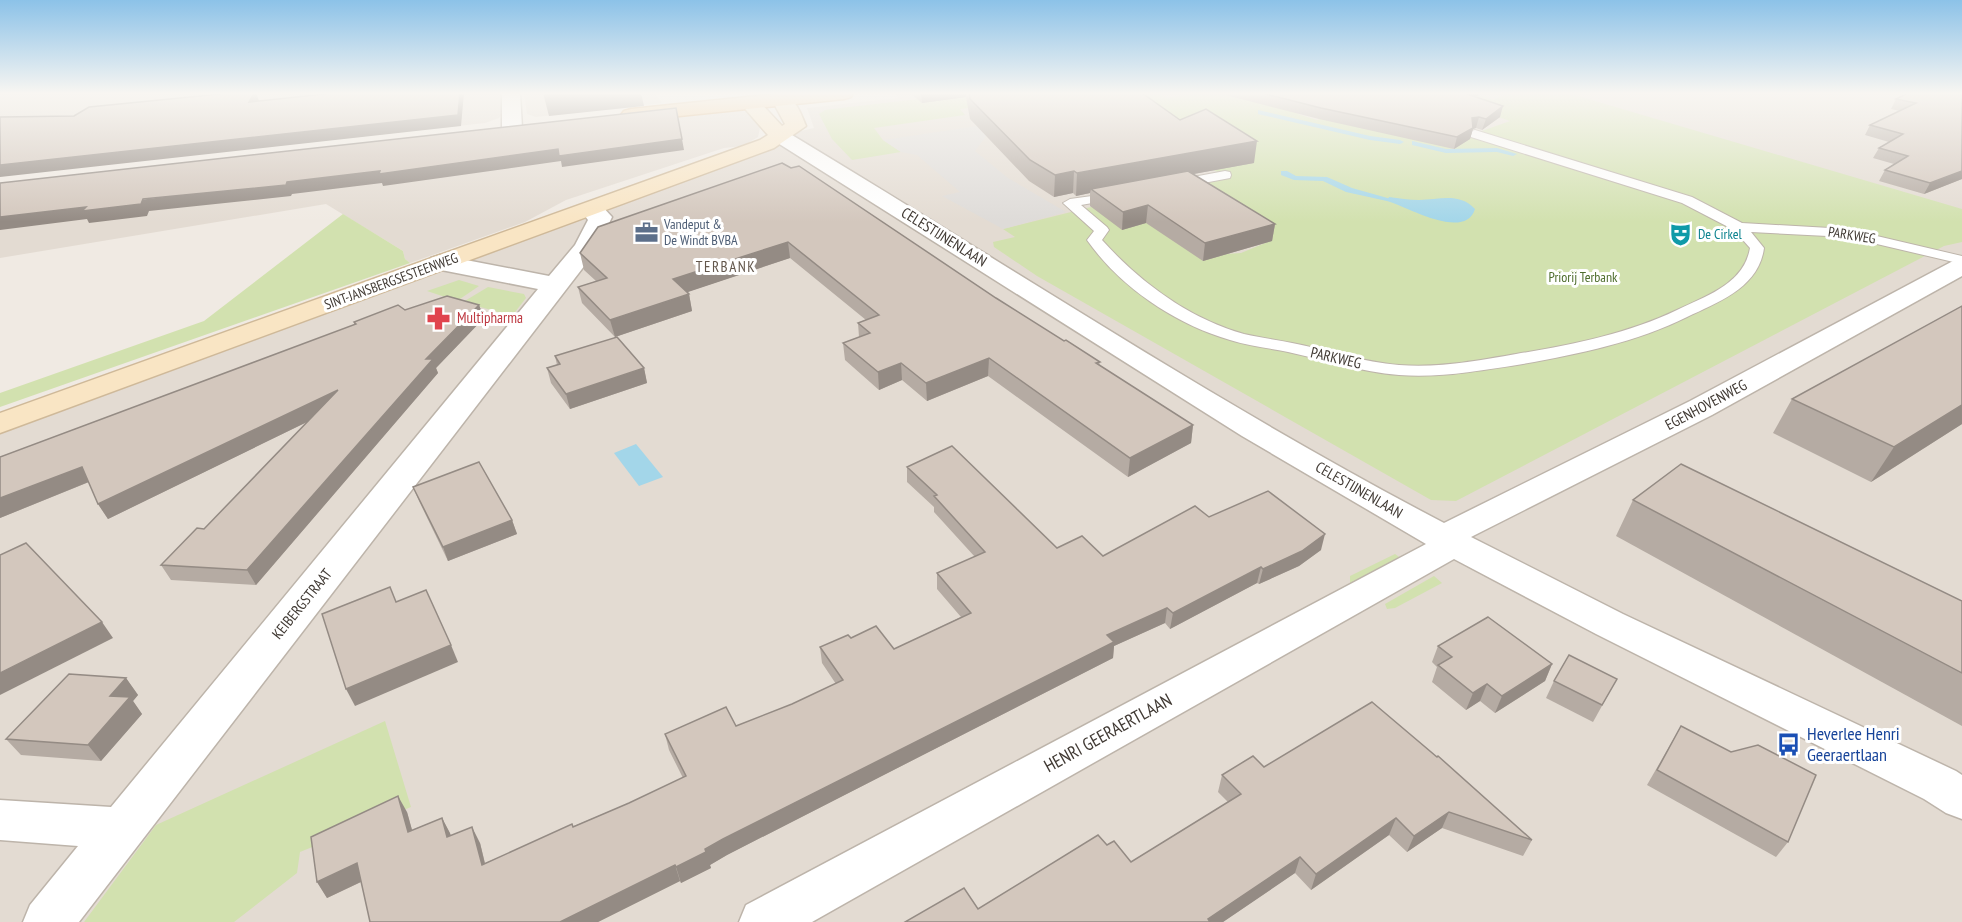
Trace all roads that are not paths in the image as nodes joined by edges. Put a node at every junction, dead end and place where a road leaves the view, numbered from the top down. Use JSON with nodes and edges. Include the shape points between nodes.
{"nodes":[{"id":1,"x":780,"y":136,"type":"joint"},
{"id":2,"x":1482,"y":136,"type":"edge"},
{"id":3,"x":1225,"y":175,"type":"edge"},
{"id":4,"x":1158,"y":187,"type":"edge"},
{"id":5,"x":1125,"y":193,"type":"edge"},
{"id":6,"x":592,"y":209,"type":"junction"},
{"id":7,"x":1739,"y":227,"type":"junction"},
{"id":8,"x":1962,"y":260,"type":"edge"},
{"id":9,"x":440,"y":263,"type":"junction"},
{"id":10,"x":1962,"y":266,"type":"edge"},
{"id":11,"x":556,"y":285,"type":"junction"},
{"id":12,"x":0,"y":424,"type":"edge"},
{"id":13,"x":1449,"y":540,"type":"junction"},
{"id":14,"x":1962,"y":799,"type":"edge"},
{"id":15,"x":0,"y":820,"type":"edge"},
{"id":16,"x":122,"y":829,"type":"junction"},
{"id":17,"x":48,"y":922,"type":"edge"},
{"id":18,"x":764,"y":922,"type":"edge"}],
"edges":[{"from":1,"to":6,"type":"main road","name":"SINT-JANSBERGSESTEENWEG"},
{"from":1,"to":13,"type":"street","name":"CELESTIJNENLAAN","via":[[1162,376]]},
{"from":2,"to":7,"type":"lane","name":"PARKWEG","via":[[1687,200]]},
{"from":3,"to":4,"type":"lane"},
{"from":5,"to":7,"type":"lane","name":"PARKWEG","via":[[1070,203],[1102,230],[1094,240],[1109,258],[1190,319],[1232,336],[1401,371],[1483,366],[1576,350],[1675,318],[1741,281],[1753,268],[1757,248]]},
{"from":6,"to":9,"type":"main road","name":"SINT-JANSBERGSESTEENWEG"},
{"from":6,"to":11,"type":"street","name":"KEIBERGSTRAAT","via":[[600,220],[586,247]]},
{"from":7,"to":8,"type":"lane","name":"PARKWEG","via":[[1847,233]]},
{"from":9,"to":11,"type":"street"},
{"from":9,"to":12,"type":"main road","name":"SINT-JANSBERGSESTEENWEG"},
{"from":10,"to":13,"type":"street","name":"EGENHOVENWEG","via":[[1701,408],[1458,529]]},
{"from":11,"to":16,"type":"street","name":"KEIBERGSTRAAT"},
{"from":13,"to":14,"type":"street","name":"CELESTIJNENLAAN"},
{"from":13,"to":18,"type":"street","name":"HENRI GEERAERTLAAN","via":[[1440,552],[1426,560]]},
{"from":15,"to":16,"type":"street"},
{"from":16,"to":17,"type":"street","name":"KEIBERGSTRAAT"}]}
